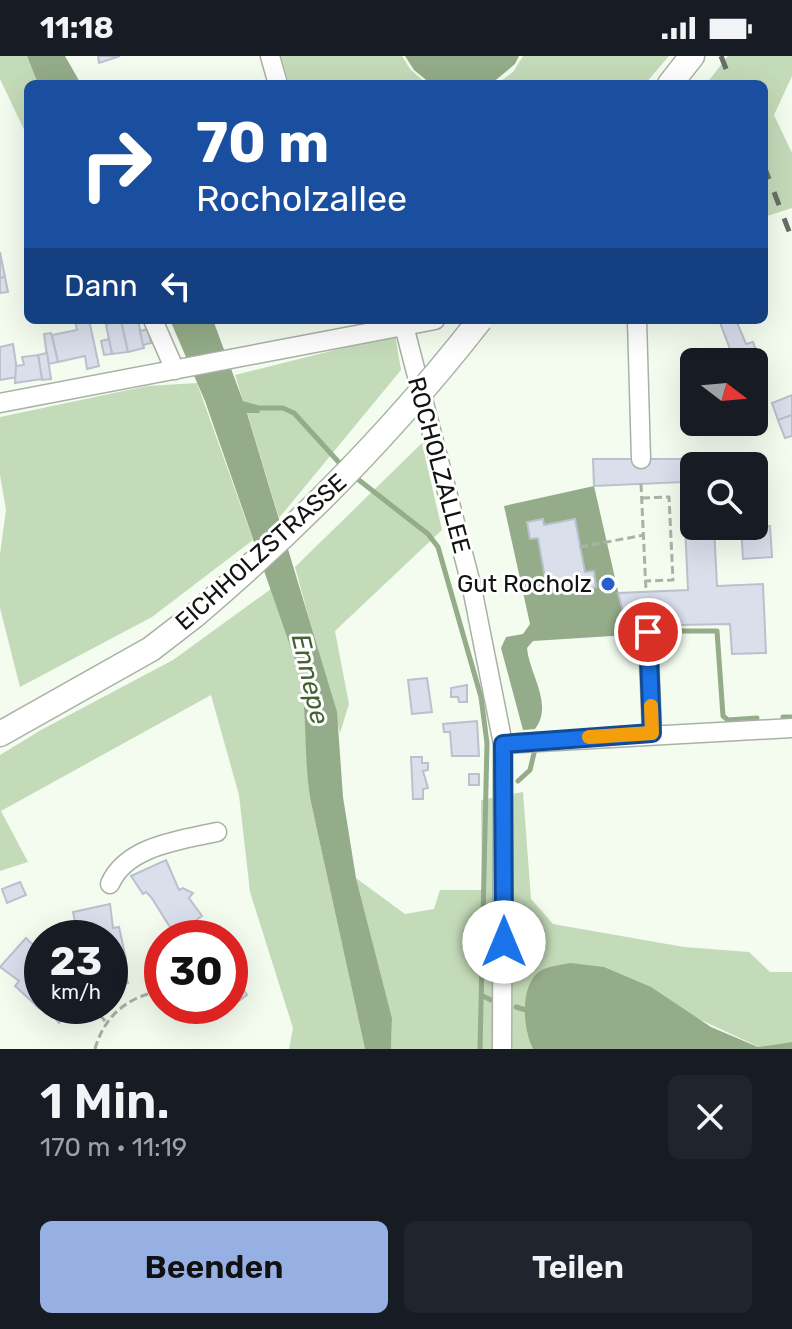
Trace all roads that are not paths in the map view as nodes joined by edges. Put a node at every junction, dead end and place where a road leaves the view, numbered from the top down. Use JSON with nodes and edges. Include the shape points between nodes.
{"nodes":[{"id":1,"x":270,"y":56,"type":"edge"},
{"id":2,"x":692,"y":56,"type":"edge"},
{"id":3,"x":277,"y":80,"type":"edge"},
{"id":4,"x":673,"y":80,"type":"edge"},
{"id":5,"x":155,"y":324,"type":"edge"},
{"id":6,"x":414,"y":324,"type":"edge"},
{"id":7,"x":477,"y":324,"type":"edge"},
{"id":8,"x":637,"y":324,"type":"edge"},
{"id":9,"x":404,"y":326,"type":"junction"},
{"id":10,"x":343,"y":329,"type":"edge"},
{"id":11,"x":175,"y":370,"type":"junction"},
{"id":12,"x":0,"y":403,"type":"edge"},
{"id":13,"x":641,"y":459,"type":"dead end"},
{"id":14,"x":648,"y":632,"type":"dead end"},
{"id":15,"x":792,"y":728,"type":"edge"},
{"id":16,"x":652,"y":733,"type":"junction"},
{"id":17,"x":0,"y":734,"type":"edge"},
{"id":18,"x":503,"y":744,"type":"junction"},
{"id":19,"x":217,"y":832,"type":"dead end"},
{"id":20,"x":110,"y":884,"type":"dead end"},
{"id":21,"x":502,"y":1049,"type":"edge"}],
"edges":[{"from":1,"to":3,"type":"street"},
{"from":2,"to":4,"type":"main road"},
{"from":5,"to":11,"type":"street"},
{"from":6,"to":9,"type":"street"},
{"from":7,"to":17,"type":"main road","name":"EICHHOLZSTRASSE","bridge":true,"via":[[348,474],[195,615],[151,649]]},
{"from":8,"to":13,"type":"street"},
{"from":9,"to":10,"type":"street"},
{"from":9,"to":18,"type":"street","name":"ROCHOLZALLEE","via":[[472,588]]},
{"from":10,"to":11,"type":"street","via":[[294,347]]},
{"from":11,"to":12,"type":"street"},
{"from":14,"to":16,"type":"street"},
{"from":15,"to":16,"type":"street"},
{"from":16,"to":18,"type":"street"},
{"from":18,"to":21,"type":"street","name":"ROCHOLZALLEE"},
{"from":19,"to":20,"type":"street","via":[[140,854],[115,871]]}]}
